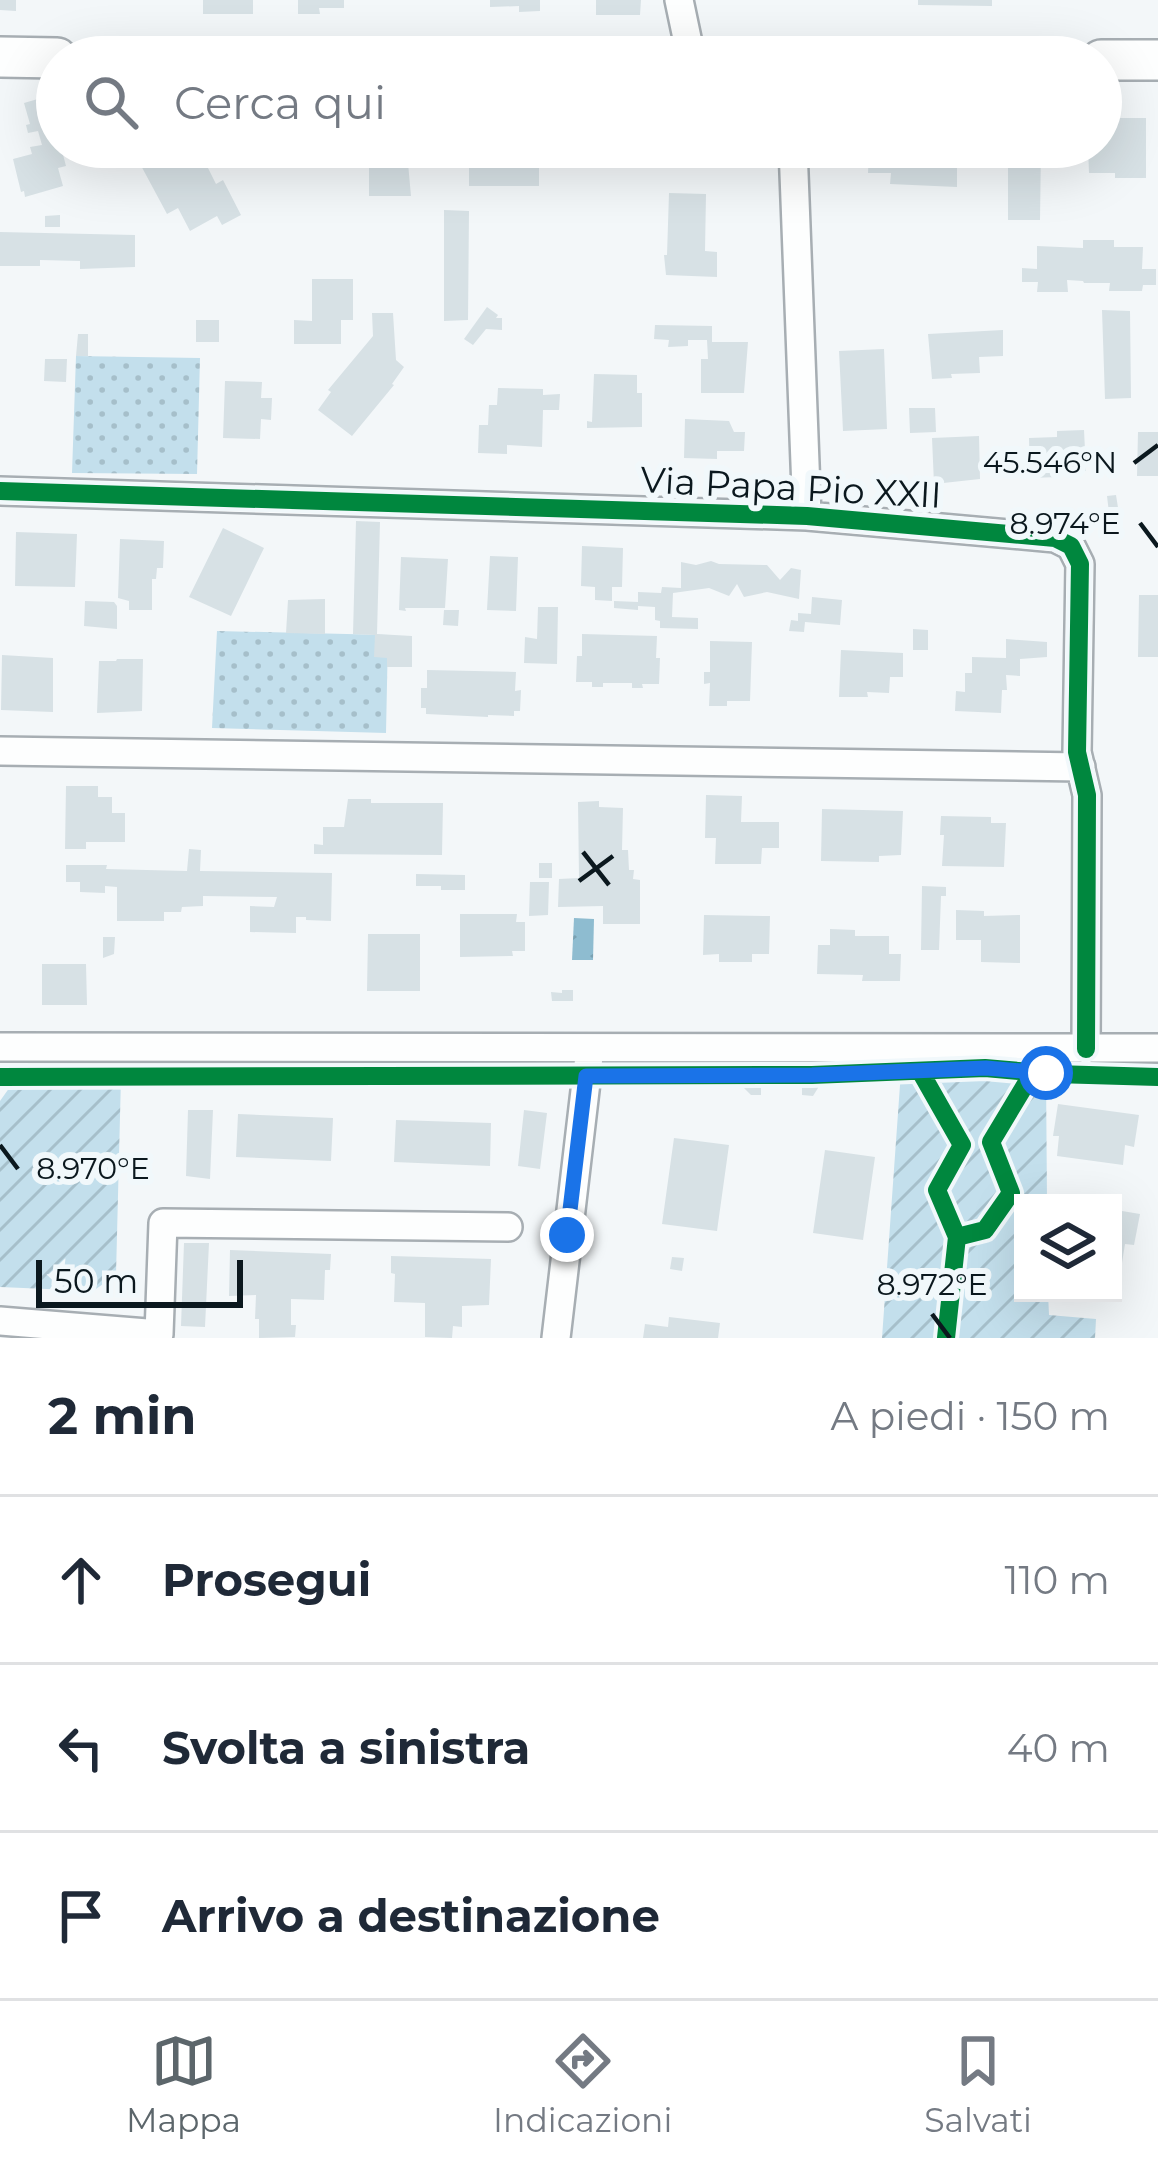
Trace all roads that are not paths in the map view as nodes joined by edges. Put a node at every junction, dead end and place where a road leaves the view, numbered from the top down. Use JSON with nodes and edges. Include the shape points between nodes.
{"nodes":[{"id":1,"x":679,"y":0,"type":"edge"},
{"id":2,"x":687,"y":36,"type":"edge"},
{"id":3,"x":0,"y":57,"type":"edge"},
{"id":4,"x":36,"y":58,"type":"edge"},
{"id":5,"x":1122,"y":60,"type":"edge"},
{"id":6,"x":1158,"y":60,"type":"edge"},
{"id":7,"x":794,"y":168,"type":"edge"},
{"id":8,"x":0,"y":491,"type":"edge"},
{"id":9,"x":807,"y":516,"type":"junction"},
{"id":10,"x":0,"y":751,"type":"edge"},
{"id":11,"x":1081,"y":767,"type":"junction"},
{"id":12,"x":0,"y":1047,"type":"edge"},
{"id":13,"x":590,"y":1048,"type":"junction"},
{"id":14,"x":1158,"y":1048,"type":"edge"},
{"id":15,"x":1087,"y":1049,"type":"junction"},
{"id":16,"x":508,"y":1227,"type":"dead end"},
{"id":17,"x":0,"y":1321,"type":"edge"},
{"id":18,"x":556,"y":1338,"type":"edge"}],
"edges":[{"from":1,"to":2,"type":"street"},
{"from":3,"to":4,"type":"street"},
{"from":5,"to":6,"type":"street"},
{"from":7,"to":9,"type":"street"},
{"from":8,"to":9,"type":"street","name":"Via Papa Pio XXII"},
{"from":9,"to":11,"type":"street","name":"Via Papa Pio XXII","via":[[1055,538],[1071,546],[1080,564]]},
{"from":10,"to":11,"type":"street"},
{"from":11,"to":15,"type":"street","name":"Via Papa Pio XXII"},
{"from":12,"to":13,"type":"street"},
{"from":13,"to":15,"type":"street"},
{"from":13,"to":18,"type":"street"},
{"from":14,"to":15,"type":"street"},
{"from":16,"to":17,"type":"street","via":[[163,1222],[159,1334]]}]}
